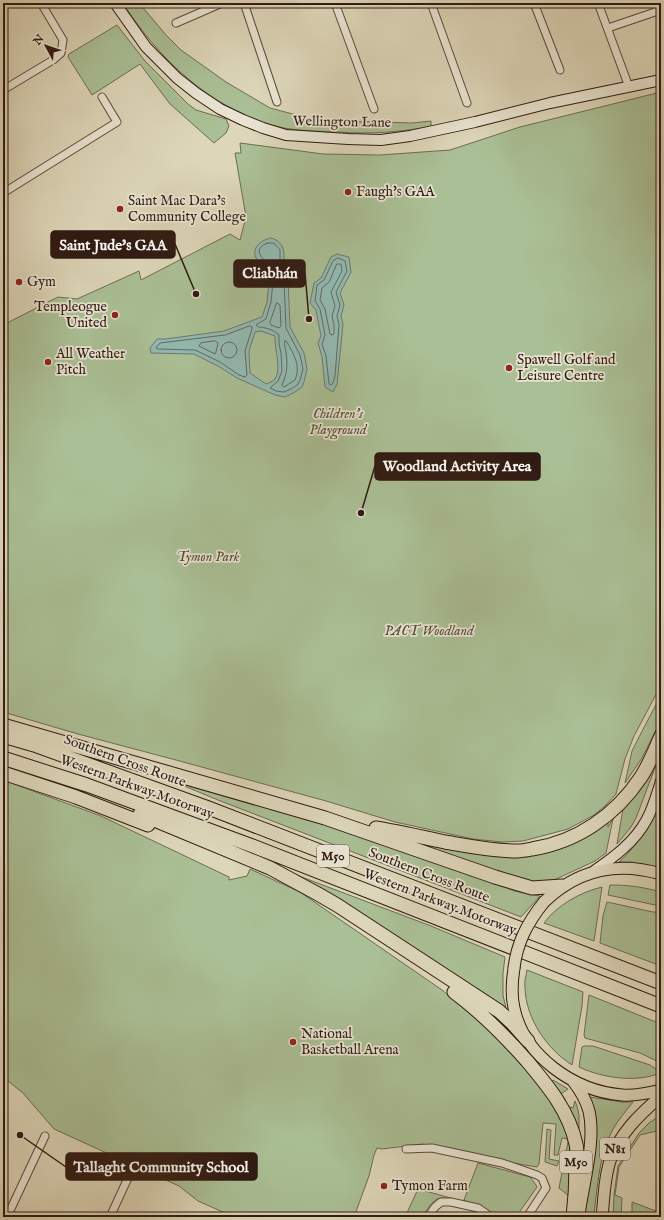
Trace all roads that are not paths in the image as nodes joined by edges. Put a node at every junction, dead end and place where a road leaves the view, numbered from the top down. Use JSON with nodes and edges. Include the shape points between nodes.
{"nodes":[{"id":1,"x":41,"y":3,"type":"edge"},
{"id":2,"x":115,"y":3,"type":"edge"},
{"id":3,"x":222,"y":3,"type":"edge"},
{"id":4,"x":244,"y":3,"type":"edge"},
{"id":5,"x":335,"y":3,"type":"edge"},
{"id":6,"x":431,"y":3,"type":"edge"},
{"id":7,"x":534,"y":3,"type":"edge"},
{"id":8,"x":598,"y":3,"type":"edge"},
{"id":9,"x":655,"y":3,"type":"edge"},
{"id":10,"x":659,"y":14,"type":"edge"},
{"id":11,"x":176,"y":23,"type":"dead end"},
{"id":12,"x":608,"y":28,"type":"junction"},
{"id":13,"x":560,"y":70,"type":"dead end"},
{"id":14,"x":661,"y":80,"type":"edge"},
{"id":15,"x":629,"y":87,"type":"junction"},
{"id":16,"x":3,"y":90,"type":"edge"},
{"id":17,"x":102,"y":97,"type":"dead end"},
{"id":18,"x":277,"y":102,"type":"dead end"},
{"id":19,"x":467,"y":103,"type":"dead end"},
{"id":20,"x":374,"y":109,"type":"dead end"},
{"id":21,"x":3,"y":193,"type":"edge"},
{"id":22,"x":3,"y":725,"type":"edge"},
{"id":23,"x":3,"y":736,"type":"edge"},
{"id":24,"x":661,"y":736,"type":"edge"},
{"id":25,"x":3,"y":758,"type":"edge"},
{"id":26,"x":38,"y":769,"type":"junction"},
{"id":27,"x":3,"y":773,"type":"edge"},
{"id":28,"x":661,"y":781,"type":"edge"},
{"id":29,"x":326,"y":818,"type":"junction"},
{"id":30,"x":594,"y":871,"type":"junction"},
{"id":31,"x":661,"y":874,"type":"edge"},
{"id":32,"x":299,"y":883,"type":"junction"},
{"id":33,"x":562,"y":886,"type":"junction"},
{"id":34,"x":392,"y":941,"type":"junction"},
{"id":35,"x":661,"y":983,"type":"edge"},
{"id":36,"x":661,"y":1006,"type":"edge"},
{"id":37,"x":528,"y":1041,"type":"junction"},
{"id":38,"x":573,"y":1080,"type":"junction"},
{"id":39,"x":661,"y":1090,"type":"edge"},
{"id":40,"x":661,"y":1096,"type":"edge"},
{"id":41,"x":45,"y":1136,"type":"dead end"},
{"id":42,"x":406,"y":1150,"type":"dead end"},
{"id":43,"x":128,"y":1178,"type":"dead end"},
{"id":44,"x":7,"y":1217,"type":"edge"},
{"id":45,"x":110,"y":1217,"type":"edge"},
{"id":46,"x":428,"y":1217,"type":"edge"},
{"id":47,"x":490,"y":1217,"type":"edge"},
{"id":48,"x":527,"y":1217,"type":"edge"},
{"id":49,"x":573,"y":1217,"type":"edge"},
{"id":50,"x":579,"y":1217,"type":"edge"},
{"id":51,"x":602,"y":1217,"type":"edge"}],
"edges":[{"from":1,"to":16,"type":"street","via":[[63,40],[61,52],[53,60]]},
{"from":2,"to":15,"type":"street","name":"Wellington Lane","via":[[146,47],[196,93],[243,120],[286,135],[381,140],[410,136]]},
{"from":3,"to":11,"type":"street"},
{"from":4,"to":18,"type":"street"},
{"from":5,"to":20,"type":"street"},
{"from":6,"to":19,"type":"street"},
{"from":7,"to":13,"type":"street"},
{"from":8,"to":12,"type":"street"},
{"from":9,"to":10,"type":"street"},
{"from":10,"to":12,"type":"street"},
{"from":12,"to":15,"type":"street"},
{"from":14,"to":15,"type":"street","name":"Wellington Lane"},
{"from":17,"to":21,"type":"street","via":[[117,122]]},
{"from":22,"to":29,"type":"highway","number":"M50"},
{"from":23,"to":35,"type":"highway","name":"Southern Cross Route","number":"M50","via":[[206,807]]},
{"from":24,"to":29,"type":"highway","number":"M50","via":[[641,778],[607,816],[561,843],[541,848],[518,851],[476,848]]},
{"from":25,"to":26,"type":"highway","name":"Western Parkway Motorway","number":"M50"},
{"from":26,"to":32,"type":"highway","number":"M50","via":[[86,793],[263,865]]},
{"from":26,"to":36,"type":"highway","name":"Western Parkway Motorway","number":"M50","via":[[250,845]]},
{"from":27,"to":32,"type":"highway","number":"M50","via":[[76,797]]},
{"from":28,"to":30,"type":"street","via":[[647,819],[637,835],[619,853]]},
{"from":29,"to":33,"type":"highway","number":"M50","via":[[532,888]]},
{"from":30,"to":31,"type":"main road","number":"N81","via":[[631,868]]},
{"from":30,"to":33,"type":"main road","number":"N81"},
{"from":32,"to":34,"type":"highway","number":"M50"},
{"from":33,"to":37,"type":"main road","number":"N81","bridge":true,"via":[[534,914],[518,948],[512,981],[514,1006]]},
{"from":34,"to":37,"type":"highway","number":"M50","via":[[499,1011]]},
{"from":34,"to":49,"type":"highway","number":"M50","via":[[421,967],[469,1003],[498,1030],[552,1092],[572,1127],[577,1146]]},
{"from":37,"to":38,"type":"main road","number":"N81","via":[[548,1064]]},
{"from":38,"to":39,"type":"main road","number":"N81","via":[[594,1090],[622,1095]]},
{"from":38,"to":50,"type":"main road","number":"N81","via":[[586,1102],[591,1136]]},
{"from":40,"to":51,"type":"main road","number":"N81","via":[[628,1128],[615,1149],[606,1176]]},
{"from":41,"to":44,"type":"street"},
{"from":42,"to":48,"type":"street","via":[[432,1148],[502,1163],[537,1175],[542,1178],[546,1188]]},
{"from":43,"to":45,"type":"street"},
{"from":46,"to":47,"type":"street","via":[[441,1202],[451,1202],[478,1208]]}]}
